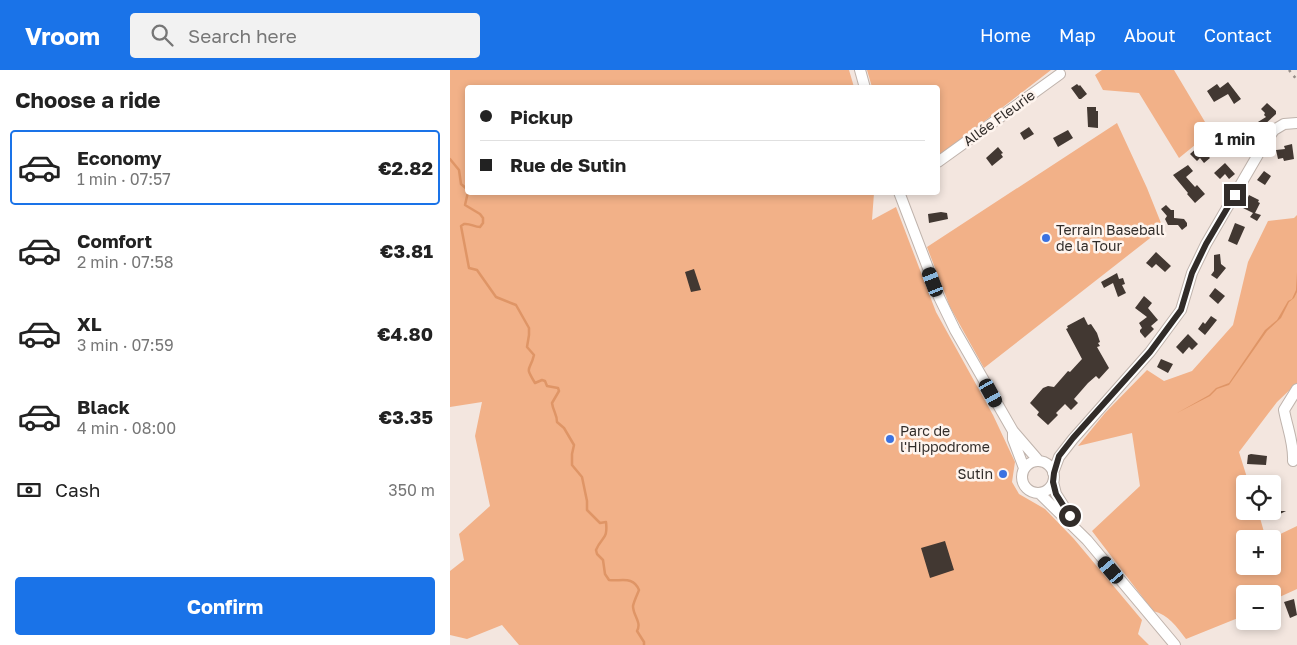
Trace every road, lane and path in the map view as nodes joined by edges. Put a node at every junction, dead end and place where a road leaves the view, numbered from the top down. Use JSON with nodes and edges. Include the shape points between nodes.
{"nodes":[{"id":1,"x":860,"y":70,"type":"edge"},
{"id":2,"x":1060,"y":74,"type":"dead end"},
{"id":3,"x":864,"y":85,"type":"edge"},
{"id":4,"x":1297,"y":124,"type":"edge"},
{"id":5,"x":940,"y":161,"type":"edge"},
{"id":6,"x":900,"y":195,"type":"edge"},
{"id":7,"x":1297,"y":389,"type":"edge"},
{"id":8,"x":1013,"y":431,"type":"junction"},
{"id":9,"x":1073,"y":438,"type":"junction"},
{"id":10,"x":1040,"y":461,"type":"junction"},
{"id":11,"x":1293,"y":461,"type":"dead end"},
{"id":12,"x":1024,"y":468,"type":"junction"},
{"id":13,"x":1053,"y":478,"type":"junction"},
{"id":14,"x":1039,"y":493,"type":"junction"},
{"id":15,"x":1087,"y":540,"type":"junction"},
{"id":16,"x":1175,"y":645,"type":"edge"}],
"edges":[{"from":1,"to":3,"type":"street"},
{"from":2,"to":5,"type":"street","name":"Allée Fleurie"},
{"from":4,"to":9,"type":"street","via":[[1284,124],[1274,130],[1206,244],[1192,273],[1181,310],[1150,352]]},
{"from":6,"to":8,"type":"street","via":[[939,297]]},
{"from":7,"to":11,"type":"street","via":[[1284,410],[1294,448]]},
{"from":8,"to":10,"type":"street"},
{"from":8,"to":12,"type":"street"},
{"from":9,"to":10,"type":"street","via":[[1057,454]]},
{"from":9,"to":13,"type":"street","via":[[1059,456]]},
{"from":10,"to":12,"type":"street","via":[[1032,461]]},
{"from":10,"to":13,"type":"street","via":[[1051,468]]},
{"from":12,"to":14,"type":"street","via":[[1021,476],[1023,485]]},
{"from":13,"to":14,"type":"street","via":[[1048,490]]},
{"from":13,"to":15,"type":"street","via":[[1056,494]]},
{"from":14,"to":15,"type":"street"},
{"from":15,"to":16,"type":"street"}]}
